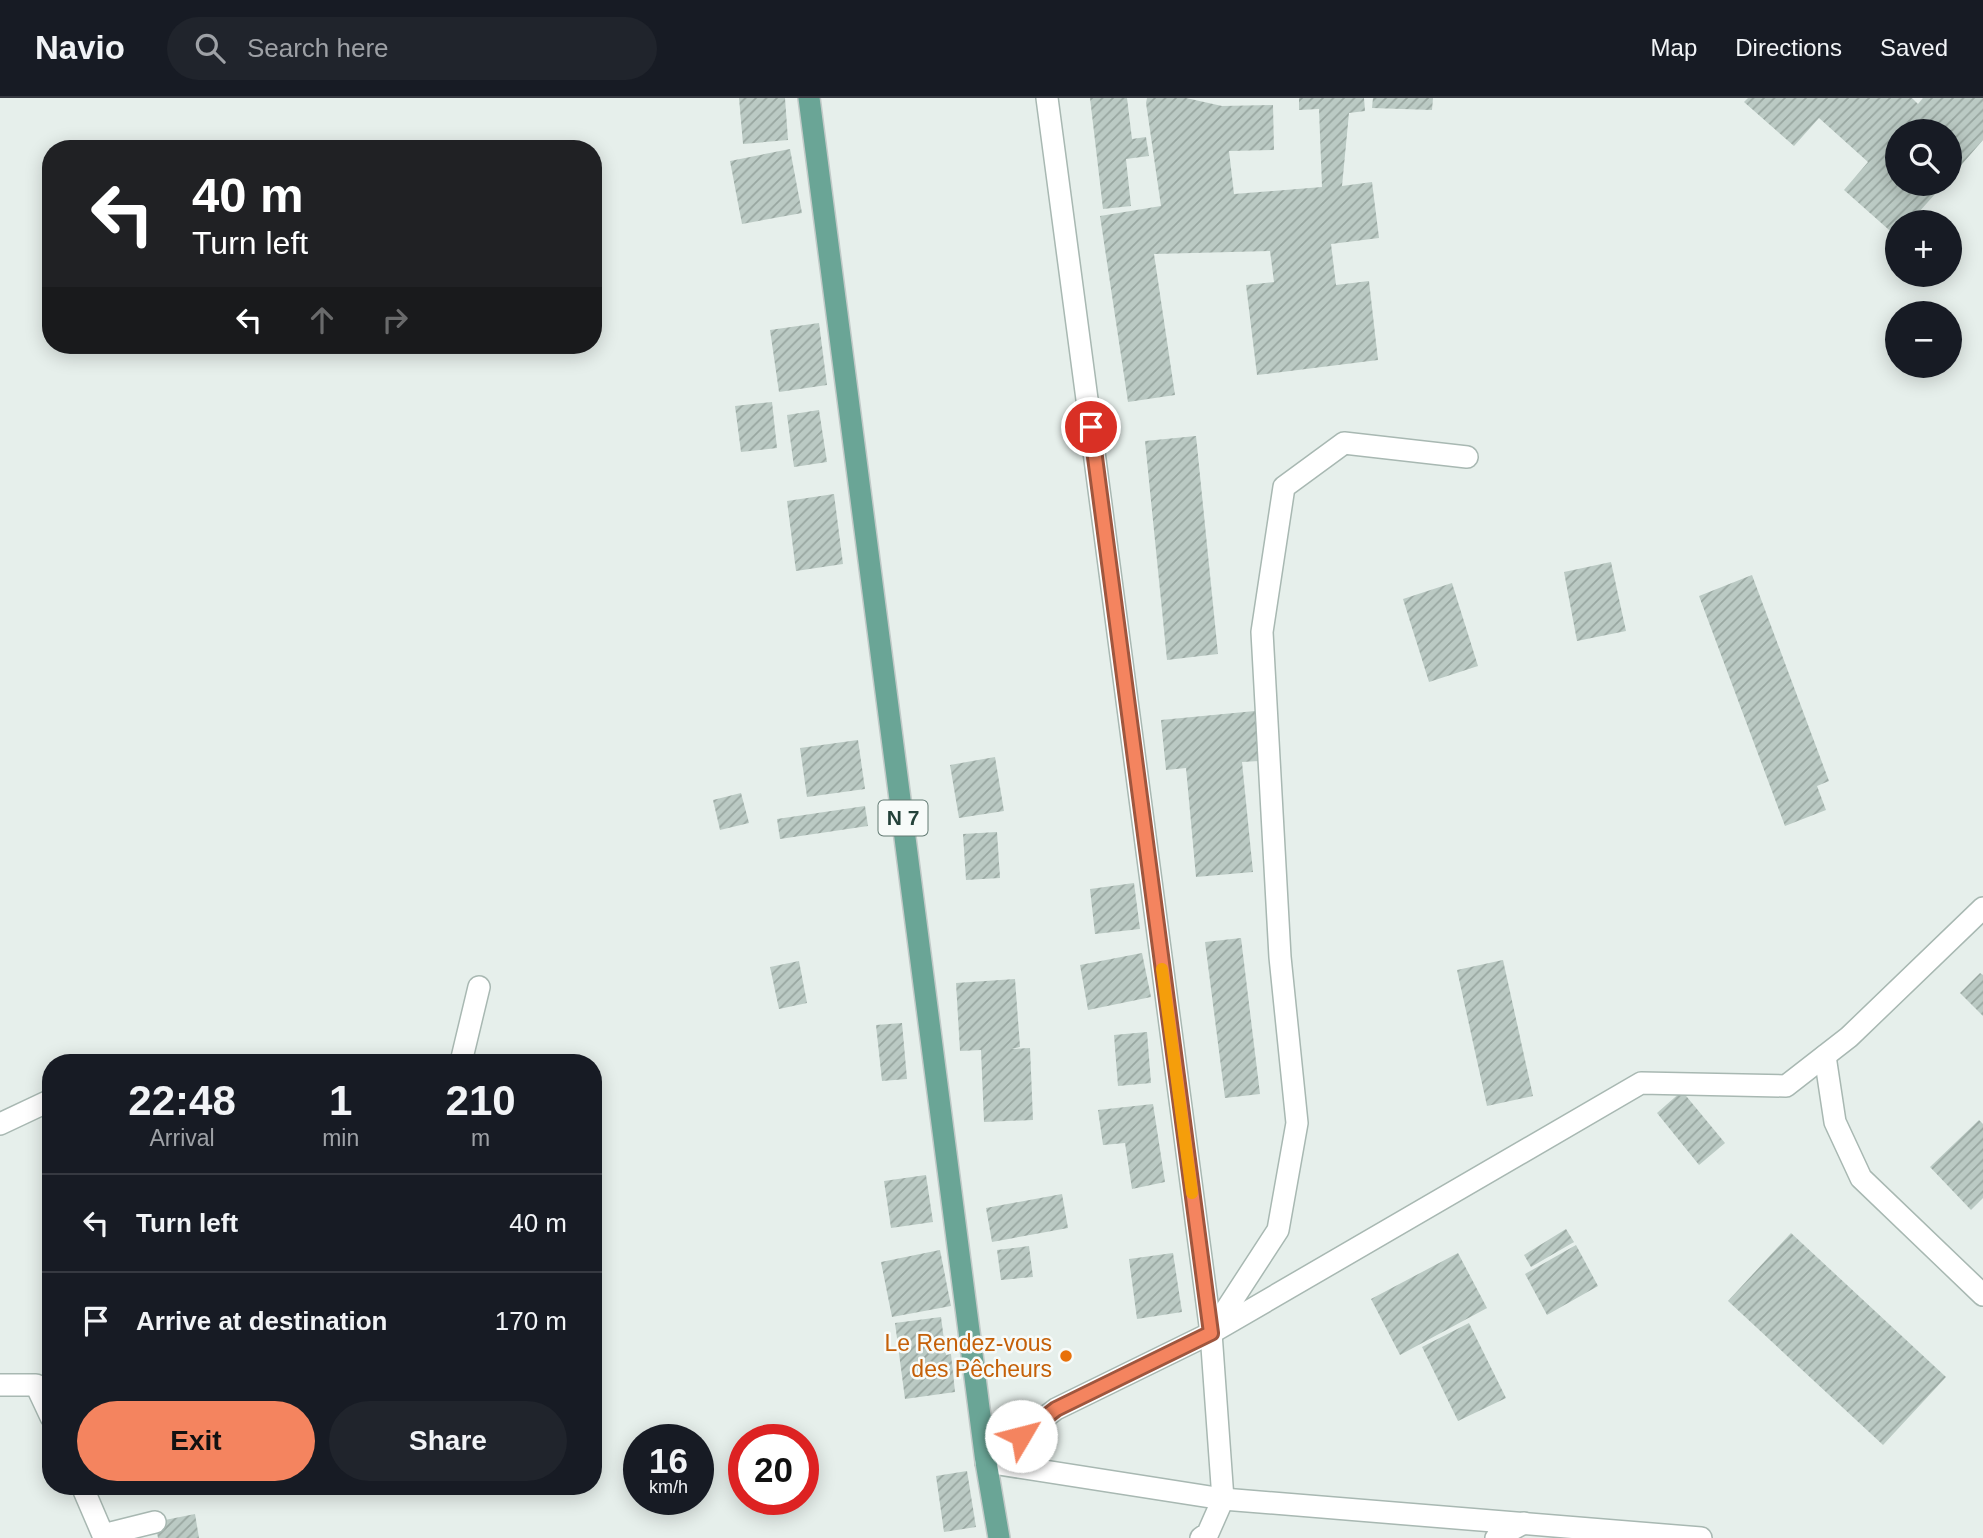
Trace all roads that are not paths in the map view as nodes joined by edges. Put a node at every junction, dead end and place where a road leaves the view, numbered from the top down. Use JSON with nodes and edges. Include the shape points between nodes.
{"nodes":[{"id":1,"x":809,"y":98,"type":"edge"},
{"id":2,"x":1047,"y":98,"type":"edge"},
{"id":3,"x":1467,"y":457,"type":"dead end"},
{"id":4,"x":1983,"y":908,"type":"edge"},
{"id":5,"x":479,"y":987,"type":"dead end"},
{"id":6,"x":463,"y":1054,"type":"edge"},
{"id":7,"x":1825,"y":1056,"type":"junction"},
{"id":8,"x":42,"y":1104,"type":"edge"},
{"id":9,"x":0,"y":1124,"type":"edge"},
{"id":10,"x":1983,"y":1295,"type":"edge"},
{"id":11,"x":1211,"y":1333,"type":"junction"},
{"id":12,"x":0,"y":1385,"type":"edge"},
{"id":13,"x":42,"y":1398,"type":"edge"},
{"id":14,"x":986,"y":1462,"type":"junction"},
{"id":15,"x":86,"y":1495,"type":"edge"},
{"id":16,"x":1223,"y":1499,"type":"junction"},
{"id":17,"x":155,"y":1522,"type":"dead end"},
{"id":18,"x":1524,"y":1523,"type":"junction"},
{"id":19,"x":999,"y":1538,"type":"edge"},
{"id":20,"x":1201,"y":1538,"type":"edge"},
{"id":21,"x":1496,"y":1538,"type":"edge"},
{"id":22,"x":1701,"y":1538,"type":"edge"}],
"edges":[{"from":1,"to":14,"type":"main road","number":"N 7"},
{"from":2,"to":11,"type":"street"},
{"from":3,"to":11,"type":"street","via":[[1344,443],[1284,486],[1262,632],[1280,957],[1297,1123],[1278,1230]]},
{"from":4,"to":7,"type":"street"},
{"from":5,"to":6,"type":"street"},
{"from":7,"to":10,"type":"street","via":[[1835,1122],[1861,1178]]},
{"from":7,"to":11,"type":"street","via":[[1786,1086],[1641,1083]]},
{"from":8,"to":9,"type":"street"},
{"from":11,"to":14,"type":"street","via":[[1056,1409]]},
{"from":11,"to":16,"type":"street"},
{"from":12,"to":13,"type":"street","via":[[36,1385]]},
{"from":14,"to":16,"type":"street"},
{"from":14,"to":19,"type":"main road","number":"N 7"},
{"from":15,"to":17,"type":"street","via":[[103,1535]]},
{"from":16,"to":18,"type":"street"},
{"from":16,"to":20,"type":"street","via":[[1208,1533]]},
{"from":18,"to":21,"type":"street"},
{"from":18,"to":22,"type":"street"}]}
